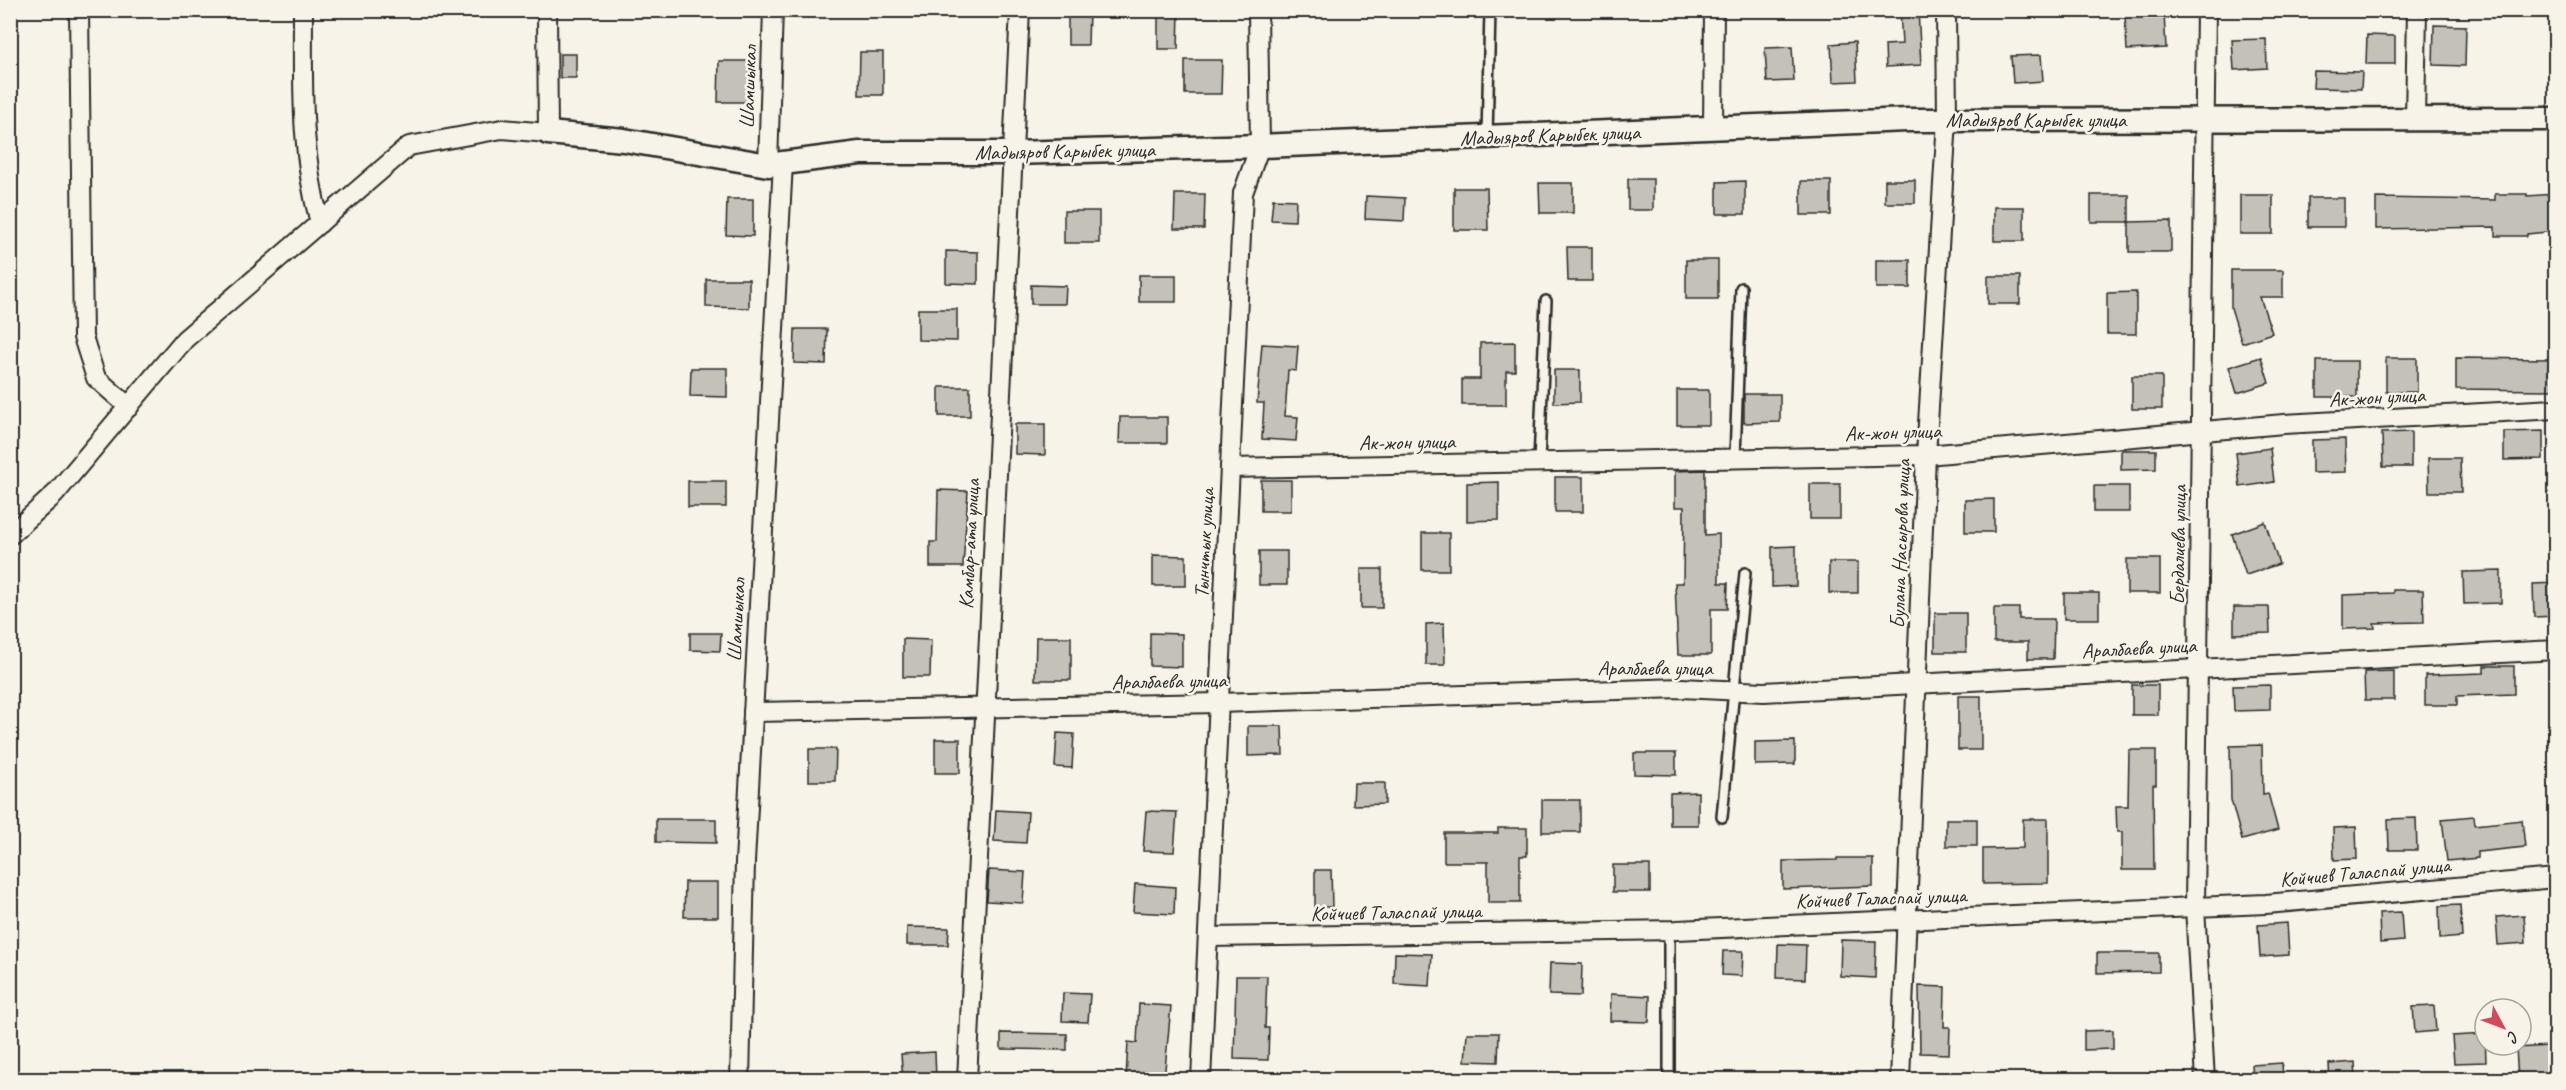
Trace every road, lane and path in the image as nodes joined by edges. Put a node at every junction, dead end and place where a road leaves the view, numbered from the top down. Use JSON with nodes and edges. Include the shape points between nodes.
{"nodes":[{"id":1,"x":79,"y":10,"type":"edge"},
{"id":2,"x":303,"y":10,"type":"edge"},
{"id":3,"x":547,"y":10,"type":"edge"},
{"id":4,"x":773,"y":10,"type":"edge"},
{"id":5,"x":1020,"y":10,"type":"edge"},
{"id":6,"x":1258,"y":10,"type":"edge"},
{"id":7,"x":1490,"y":10,"type":"edge"},
{"id":8,"x":1714,"y":10,"type":"edge"},
{"id":9,"x":1946,"y":10,"type":"edge"},
{"id":10,"x":2206,"y":10,"type":"edge"},
{"id":11,"x":2417,"y":10,"type":"edge"},
{"id":12,"x":2415,"y":119,"type":"junction"},
{"id":13,"x":2556,"y":119,"type":"edge"},
{"id":14,"x":1947,"y":120,"type":"junction"},
{"id":15,"x":2206,"y":120,"type":"junction"},
{"id":16,"x":1713,"y":128,"type":"junction"},
{"id":17,"x":548,"y":133,"type":"junction"},
{"id":18,"x":1487,"y":137,"type":"junction"},
{"id":19,"x":1260,"y":146,"type":"junction"},
{"id":20,"x":1012,"y":153,"type":"junction"},
{"id":21,"x":775,"y":164,"type":"junction"},
{"id":22,"x":320,"y":223,"type":"junction"},
{"id":23,"x":1742,"y":288,"type":"dead end"},
{"id":24,"x":1546,"y":301,"type":"dead end"},
{"id":25,"x":129,"y":407,"type":"junction"},
{"id":26,"x":2556,"y":409,"type":"edge"},
{"id":27,"x":2202,"y":431,"type":"junction"},
{"id":28,"x":1926,"y":455,"type":"junction"},
{"id":29,"x":1735,"y":458,"type":"junction"},
{"id":30,"x":1539,"y":462,"type":"junction"},
{"id":31,"x":1230,"y":468,"type":"junction"},
{"id":32,"x":10,"y":535,"type":"edge"},
{"id":33,"x":1745,"y":573,"type":"dead end"},
{"id":34,"x":2556,"y":650,"type":"edge"},
{"id":35,"x":2199,"y":668,"type":"junction"},
{"id":36,"x":1917,"y":683,"type":"junction"},
{"id":37,"x":1736,"y":690,"type":"junction"},
{"id":38,"x":1219,"y":703,"type":"junction"},
{"id":39,"x":984,"y":708,"type":"junction"},
{"id":40,"x":753,"y":712,"type":"junction"},
{"id":41,"x":1722,"y":817,"type":"dead end"},
{"id":42,"x":2556,"y":878,"type":"edge"},
{"id":43,"x":2195,"y":907,"type":"junction"},
{"id":44,"x":1908,"y":920,"type":"junction"},
{"id":45,"x":1669,"y":930,"type":"junction"},
{"id":46,"x":1208,"y":937,"type":"junction"},
{"id":47,"x":740,"y":1080,"type":"edge"},
{"id":48,"x":967,"y":1080,"type":"edge"},
{"id":49,"x":1201,"y":1080,"type":"edge"},
{"id":50,"x":1669,"y":1080,"type":"edge"},
{"id":51,"x":1900,"y":1080,"type":"edge"},
{"id":52,"x":2205,"y":1080,"type":"edge"}],
"edges":[{"from":1,"to":25,"type":"street","via":[[83,337],[96,378]]},
{"from":2,"to":22,"type":"street","via":[[302,125]]},
{"from":3,"to":17,"type":"street"},
{"from":4,"to":21,"type":"street","name":"Шамшыкал"},
{"from":5,"to":20,"type":"street","name":"Камбар-ата улица"},
{"from":6,"to":19,"type":"street","name":"Тынчтык улица"},
{"from":7,"to":18,"type":"lane"},
{"from":8,"to":16,"type":"street"},
{"from":9,"to":14,"type":"street","name":"Булана Насырова улица"},
{"from":10,"to":15,"type":"street","name":"Бердалиева улица"},
{"from":11,"to":12,"type":"street"},
{"from":12,"to":13,"type":"street","name":"Мадыяров Карыбек улица"},
{"from":12,"to":15,"type":"street","name":"Мадыяров Карыбек улица"},
{"from":14,"to":15,"type":"street","name":"Мадыяров Карыбек улица"},
{"from":14,"to":16,"type":"street","name":"Мадыяров Карыбек улица"},
{"from":14,"to":28,"type":"street","name":"Булана Насырова улица"},
{"from":15,"to":27,"type":"street","name":"Бердалиева улица"},
{"from":16,"to":18,"type":"street","name":"Мадыяров Карыбек улица"},
{"from":17,"to":21,"type":"street","name":"Мадыяров Карыбек улица","via":[[624,140]]},
{"from":17,"to":22,"type":"street","via":[[502,129],[409,146]]},
{"from":18,"to":19,"type":"street","name":"Мадыяров Карыбек улица"},
{"from":19,"to":20,"type":"street","name":"Мадыяров Карыбек улица"},
{"from":19,"to":31,"type":"street","name":"Тынчтык улица","via":[[1243,193]]},
{"from":20,"to":21,"type":"street","name":"Мадыяров Карыбек улица","via":[[860,153]]},
{"from":20,"to":39,"type":"street","name":"Камбар-ата улица"},
{"from":21,"to":40,"type":"street","name":"Шамшыкал"},
{"from":22,"to":25,"type":"street","via":[[185,339]]},
{"from":23,"to":29,"type":"lane"},
{"from":24,"to":30,"type":"lane"},
{"from":25,"to":32,"type":"street","via":[[55,494]]},
{"from":26,"to":27,"type":"street","name":"Ак-жон улица"},
{"from":27,"to":28,"type":"street","name":"Ак-жон улица"},
{"from":27,"to":35,"type":"street","name":"Бердалиева улица"},
{"from":28,"to":29,"type":"street","name":"Ак-жон улица"},
{"from":28,"to":36,"type":"street","name":"Булана Насырова улица"},
{"from":29,"to":30,"type":"street","name":"Ак-жон улица"},
{"from":30,"to":31,"type":"street","name":"Ак-жон улица"},
{"from":31,"to":38,"type":"street","name":"Тынчтык улица"},
{"from":33,"to":37,"type":"lane"},
{"from":34,"to":35,"type":"street","name":"Аралбаева улица"},
{"from":35,"to":36,"type":"street","name":"Аралбаева улица"},
{"from":35,"to":43,"type":"street","name":"Бердалиева улица"},
{"from":36,"to":37,"type":"street","name":"Аралбаева улица","via":[[1764,692]]},
{"from":36,"to":44,"type":"street","name":"Булана Насырова улица"},
{"from":37,"to":38,"type":"street","name":"Аралбаева улица","via":[[1681,688]]},
{"from":37,"to":41,"type":"lane"},
{"from":38,"to":39,"type":"street","name":"Аралбаева улица"},
{"from":38,"to":46,"type":"street","name":"Тынчтык улица"},
{"from":39,"to":40,"type":"street","name":"Аралбаева улица"},
{"from":39,"to":48,"type":"street","name":"Камбар-ата улица"},
{"from":40,"to":47,"type":"street","name":"Шамшыкал"},
{"from":42,"to":43,"type":"street","name":"Койчиев Таласпай улица"},
{"from":43,"to":44,"type":"street","name":"Койчиев Таласпай улица"},
{"from":43,"to":52,"type":"street","name":"Бердалиева улица"},
{"from":44,"to":45,"type":"street","name":"Койчиев Таласпай улица"},
{"from":44,"to":51,"type":"street","name":"Булана Насырова улица"},
{"from":45,"to":46,"type":"street","name":"Койчиев Таласпай улица"},
{"from":45,"to":50,"type":"lane"},
{"from":46,"to":49,"type":"street","name":"Тынчтык улица"}]}
